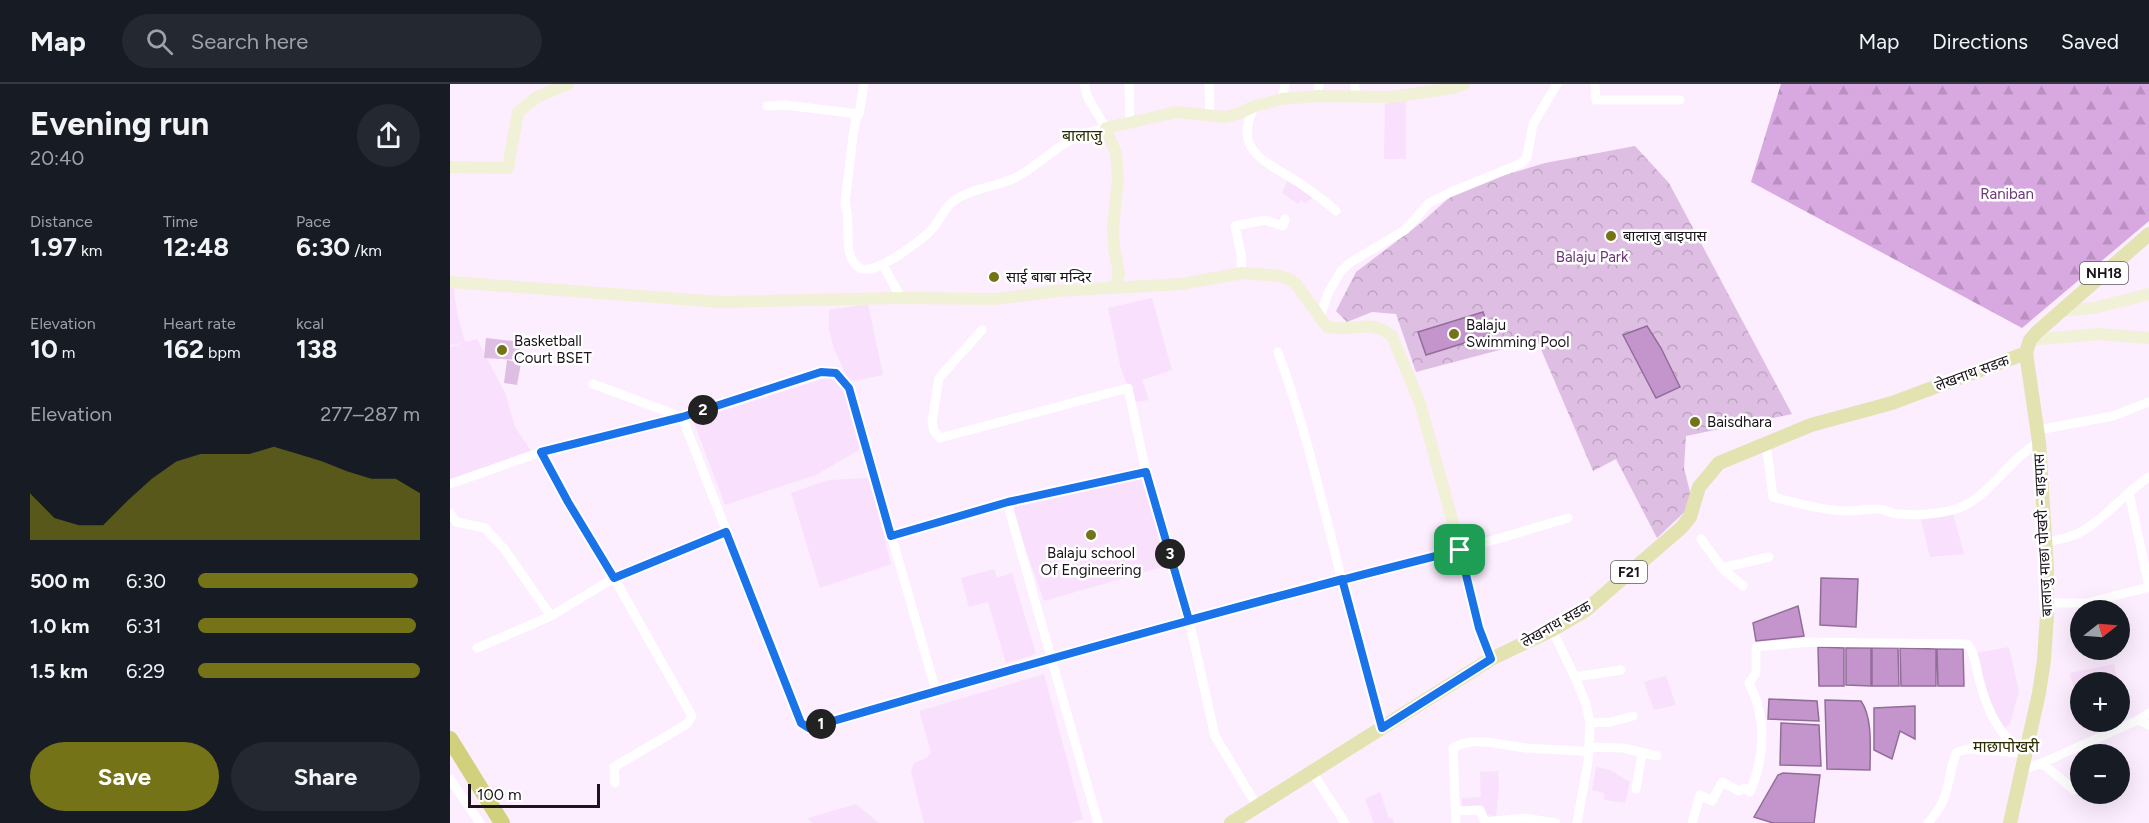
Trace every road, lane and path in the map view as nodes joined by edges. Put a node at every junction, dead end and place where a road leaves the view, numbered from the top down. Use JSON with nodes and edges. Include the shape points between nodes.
{"nodes":[{"id":1,"x":568,"y":84,"type":"edge"},
{"id":2,"x":864,"y":84,"type":"edge"},
{"id":3,"x":1084,"y":84,"type":"edge"},
{"id":4,"x":1129,"y":84,"type":"edge"},
{"id":5,"x":1209,"y":84,"type":"edge"},
{"id":6,"x":1284,"y":84,"type":"edge"},
{"id":7,"x":1464,"y":84,"type":"edge"},
{"id":8,"x":1557,"y":84,"type":"edge"},
{"id":9,"x":1595,"y":84,"type":"edge"},
{"id":10,"x":1318,"y":90,"type":"edge"},
{"id":11,"x":1355,"y":90,"type":"edge"},
{"id":12,"x":1282,"y":99,"type":"junction"},
{"id":13,"x":1680,"y":100,"type":"dead end"},
{"id":14,"x":767,"y":105,"type":"dead end"},
{"id":15,"x":1255,"y":106,"type":"junction"},
{"id":16,"x":859,"y":114,"type":"junction"},
{"id":17,"x":1210,"y":115,"type":"junction"},
{"id":18,"x":1130,"y":122,"type":"junction"},
{"id":19,"x":1106,"y":128,"type":"junction"},
{"id":20,"x":450,"y":166,"type":"edge"},
{"id":21,"x":1336,"y":210,"type":"dead end"},
{"id":22,"x":1285,"y":219,"type":"dead end"},
{"id":23,"x":2147,"y":239,"type":"edge"},
{"id":24,"x":883,"y":265,"type":"junction"},
{"id":25,"x":1242,"y":273,"type":"junction"},
{"id":26,"x":450,"y":282,"type":"edge"},
{"id":27,"x":1115,"y":288,"type":"junction"},
{"id":28,"x":2149,"y":294,"type":"edge"},
{"id":29,"x":901,"y":298,"type":"junction"},
{"id":30,"x":2059,"y":311,"type":"junction"},
{"id":31,"x":1320,"y":317,"type":"junction"},
{"id":32,"x":982,"y":330,"type":"dead end"},
{"id":33,"x":2149,"y":338,"type":"edge"},
{"id":34,"x":2028,"y":347,"type":"junction"},
{"id":35,"x":1278,"y":352,"type":"dead end"},
{"id":36,"x":593,"y":384,"type":"dead end"},
{"id":37,"x":2149,"y":402,"type":"edge"},
{"id":38,"x":682,"y":417,"type":"junction"},
{"id":39,"x":2038,"y":436,"type":"junction"},
{"id":40,"x":1766,"y":443,"type":"junction"},
{"id":41,"x":541,"y":452,"type":"junction"},
{"id":42,"x":1146,"y":472,"type":"junction"},
{"id":43,"x":2149,"y":477,"type":"edge"},
{"id":44,"x":450,"y":484,"type":"edge"},
{"id":45,"x":2130,"y":493,"type":"junction"},
{"id":46,"x":1008,"y":502,"type":"junction"},
{"id":47,"x":450,"y":513,"type":"edge"},
{"id":48,"x":1568,"y":518,"type":"dead end"},
{"id":49,"x":726,"y":532,"type":"junction"},
{"id":50,"x":891,"y":536,"type":"junction"},
{"id":51,"x":1701,"y":539,"type":"dead end"},
{"id":52,"x":2045,"y":543,"type":"junction"},
{"id":53,"x":1460,"y":550,"type":"junction"},
{"id":54,"x":1769,"y":557,"type":"dead end"},
{"id":55,"x":1722,"y":568,"type":"junction"},
{"id":56,"x":614,"y":578,"type":"junction"},
{"id":57,"x":1342,"y":579,"type":"junction"},
{"id":58,"x":1743,"y":586,"type":"dead end"},
{"id":59,"x":2149,"y":586,"type":"edge"},
{"id":60,"x":2047,"y":603,"type":"junction"},
{"id":61,"x":551,"y":616,"type":"junction"},
{"id":62,"x":1189,"y":620,"type":"junction"},
{"id":63,"x":1552,"y":630,"type":"junction"},
{"id":64,"x":477,"y":648,"type":"dead end"},
{"id":65,"x":1053,"y":659,"type":"junction"},
{"id":66,"x":1491,"y":659,"type":"junction"},
{"id":67,"x":1621,"y":670,"type":"dead end"},
{"id":68,"x":1575,"y":677,"type":"junction"},
{"id":69,"x":936,"y":691,"type":"junction"},
{"id":70,"x":2149,"y":713,"type":"edge"},
{"id":71,"x":1633,"y":716,"type":"dead end"},
{"id":72,"x":2138,"y":720,"type":"junction"},
{"id":73,"x":1590,"y":723,"type":"junction"},
{"id":74,"x":2149,"y":725,"type":"edge"},
{"id":75,"x":1382,"y":728,"type":"junction"},
{"id":76,"x":450,"y":739,"type":"edge"},
{"id":77,"x":1589,"y":749,"type":"junction"},
{"id":78,"x":2025,"y":753,"type":"junction"},
{"id":79,"x":1642,"y":754,"type":"junction"},
{"id":80,"x":1657,"y":756,"type":"dead end"},
{"id":81,"x":2042,"y":763,"type":"junction"},
{"id":82,"x":2021,"y":770,"type":"junction"},
{"id":83,"x":1312,"y":772,"type":"junction"},
{"id":84,"x":450,"y":779,"type":"edge"},
{"id":85,"x":615,"y":783,"type":"dead end"},
{"id":86,"x":2070,"y":787,"type":"edge"},
{"id":87,"x":1636,"y":789,"type":"dead end"},
{"id":88,"x":1257,"y":806,"type":"junction"},
{"id":89,"x":1455,"y":811,"type":"junction"},
{"id":90,"x":480,"y":823,"type":"edge"},
{"id":91,"x":502,"y":823,"type":"edge"},
{"id":92,"x":1098,"y":823,"type":"edge"},
{"id":93,"x":1231,"y":823,"type":"edge"},
{"id":94,"x":1345,"y":823,"type":"edge"},
{"id":95,"x":1456,"y":823,"type":"edge"},
{"id":96,"x":1484,"y":823,"type":"edge"},
{"id":97,"x":1556,"y":823,"type":"edge"},
{"id":98,"x":1576,"y":823,"type":"edge"},
{"id":99,"x":1692,"y":823,"type":"edge"},
{"id":100,"x":1928,"y":823,"type":"edge"},
{"id":101,"x":2010,"y":823,"type":"edge"}],
"edges":[{"from":1,"to":20,"type":"street","via":[[537,97],[518,112],[508,168]]},
{"from":2,"to":16,"type":"street"},
{"from":3,"to":19,"type":"street"},
{"from":4,"to":18,"type":"street"},
{"from":5,"to":17,"type":"street"},
{"from":6,"to":12,"type":"street"},
{"from":7,"to":11,"type":"street","via":[[1391,97]]},
{"from":8,"to":31,"type":"street","via":[[1533,124],[1528,153],[1522,163],[1430,203],[1405,230],[1351,262],[1328,293]]},
{"from":9,"to":13,"type":"street","via":[[1596,100]]},
{"from":10,"to":11,"type":"street"},
{"from":10,"to":12,"type":"street"},
{"from":12,"to":15,"type":"street"},
{"from":14,"to":16,"type":"street"},
{"from":15,"to":17,"type":"street","via":[[1224,117]]},
{"from":15,"to":21,"type":"street","via":[[1248,119],[1248,143],[1256,156]]},
{"from":16,"to":24,"type":"street","via":[[846,195],[849,248],[852,262],[862,270]]},
{"from":17,"to":18,"type":"street","via":[[1177,112]]},
{"from":18,"to":19,"type":"street"},
{"from":19,"to":24,"type":"street","via":[[1065,143],[1012,179],[954,201],[932,230]]},
{"from":19,"to":27,"type":"street","via":[[1116,154],[1118,178],[1113,227],[1119,273]]},
{"from":22,"to":25,"type":"street","via":[[1283,226],[1265,220],[1235,226]]},
{"from":23,"to":30,"type":"main road","number":"NH18"},
{"from":24,"to":29,"type":"street"},
{"from":25,"to":27,"type":"street","via":[[1182,284]]},
{"from":25,"to":31,"type":"street","via":[[1288,279]]},
{"from":26,"to":29,"type":"street","via":[[722,302]]},
{"from":27,"to":29,"type":"street","via":[[996,299]]},
{"from":28,"to":30,"type":"street","via":[[2094,308]]},
{"from":30,"to":34,"type":"main road","number":"NH18"},
{"from":31,"to":53,"type":"street","via":[[1327,327],[1339,330],[1374,326],[1392,336],[1420,404]]},
{"from":32,"to":42,"type":"street","via":[[939,378],[932,422],[933,431],[940,438],[1128,388]]},
{"from":33,"to":34,"type":"street","via":[[2100,334]]},
{"from":34,"to":39,"type":"main road","name":"बालाजु माछा पोखरी - बाइपास"},
{"from":34,"to":40,"type":"main road","name":"लेखनाथ सडक","number":"F21","via":[[1905,399],[1811,425]]},
{"from":35,"to":57,"type":"street","via":[[1296,401]]},
{"from":36,"to":38,"type":"street"},
{"from":37,"to":39,"type":"street"},
{"from":38,"to":41,"type":"street"},
{"from":38,"to":49,"type":"street"},
{"from":38,"to":50,"type":"street","via":[[821,372],[836,373],[849,388]]},
{"from":39,"to":40,"type":"street","via":[[1993,485],[1970,503],[1939,513],[1909,515],[1880,509],[1845,511],[1773,497]]},
{"from":39,"to":52,"type":"main road","name":"बालाजु माछा पोखरी - बाइपास"},
{"from":40,"to":63,"type":"main road","name":"लेखनाथ सडक","number":"F21","via":[[1719,463],[1699,488],[1690,517],[1681,528],[1586,610]]},
{"from":41,"to":44,"type":"street"},
{"from":41,"to":56,"type":"street"},
{"from":42,"to":46,"type":"street"},
{"from":42,"to":62,"type":"street"},
{"from":43,"to":45,"type":"street"},
{"from":45,"to":52,"type":"street","via":[[2081,531]]},
{"from":45,"to":59,"type":"street"},
{"from":46,"to":50,"type":"street"},
{"from":46,"to":65,"type":"street"},
{"from":47,"to":61,"type":"street","via":[[456,522],[485,528]]},
{"from":48,"to":53,"type":"street"},
{"from":49,"to":56,"type":"street"},
{"from":49,"to":69,"type":"street","via":[[801,723],[809,728]]},
{"from":50,"to":69,"type":"street"},
{"from":51,"to":55,"type":"street"},
{"from":52,"to":60,"type":"main road","name":"बालाजु माछा पोखरी - बाइपास"},
{"from":53,"to":57,"type":"street"},
{"from":53,"to":66,"type":"street","via":[[1479,628]]},
{"from":54,"to":55,"type":"street"},
{"from":55,"to":58,"type":"street"},
{"from":56,"to":61,"type":"street"},
{"from":56,"to":85,"type":"street","via":[[692,716],[687,724],[614,767]]},
{"from":57,"to":62,"type":"street"},
{"from":57,"to":75,"type":"street"},
{"from":59,"to":60,"type":"street","via":[[2087,603]]},
{"from":60,"to":78,"type":"main road","name":"बालाजु माछा पोखरी - बाइपास","via":[[2044,660]]},
{"from":61,"to":64,"type":"street"},
{"from":62,"to":65,"type":"street"},
{"from":62,"to":88,"type":"street","via":[[1215,736]]},
{"from":63,"to":66,"type":"main road","name":"लेखनाथ सडक","number":"F21"},
{"from":63,"to":68,"type":"street"},
{"from":65,"to":69,"type":"street"},
{"from":65,"to":92,"type":"street"},
{"from":66,"to":75,"type":"main road","name":"लेखनाथ सडक","number":"F21"},
{"from":67,"to":68,"type":"street"},
{"from":68,"to":73,"type":"street"},
{"from":70,"to":72,"type":"street"},
{"from":71,"to":73,"type":"street"},
{"from":72,"to":74,"type":"street"},
{"from":72,"to":81,"type":"street"},
{"from":73,"to":77,"type":"street"},
{"from":75,"to":83,"type":"main road","name":"लेखनाथ सडक","number":"F21"},
{"from":76,"to":91,"type":"highway"},
{"from":77,"to":79,"type":"street","via":[[1613,746]]},
{"from":77,"to":89,"type":"street","via":[[1529,749],[1486,741],[1463,742],[1453,748]]},
{"from":77,"to":98,"type":"street"},
{"from":78,"to":82,"type":"main road","name":"बालाजु माछा पोखरी - बाइपास"},
{"from":78,"to":99,"type":"street","via":[[2011,745],[1998,727],[1967,644],[1811,642],[1756,647],[1756,673],[1749,683],[1759,706],[1762,734],[1758,774],[1750,792],[1722,782],[1712,801],[1700,795]]},
{"from":78,"to":100,"type":"street","via":[[1968,749],[1957,752],[1942,803]]},
{"from":79,"to":80,"type":"street"},
{"from":79,"to":87,"type":"street"},
{"from":81,"to":82,"type":"street"},
{"from":81,"to":86,"type":"street"},
{"from":82,"to":101,"type":"main road","name":"बालाजु माछा पोखरी - बाइपास"},
{"from":83,"to":88,"type":"main road","name":"लेखनाथ सडक","number":"F21"},
{"from":83,"to":94,"type":"street"},
{"from":84,"to":90,"type":"street"},
{"from":88,"to":93,"type":"main road","name":"लेखनाथ सडक","number":"F21"},
{"from":89,"to":95,"type":"street"},
{"from":89,"to":96,"type":"street","via":[[1480,810]]},
{"from":96,"to":97,"type":"street","via":[[1523,818]]}]}
